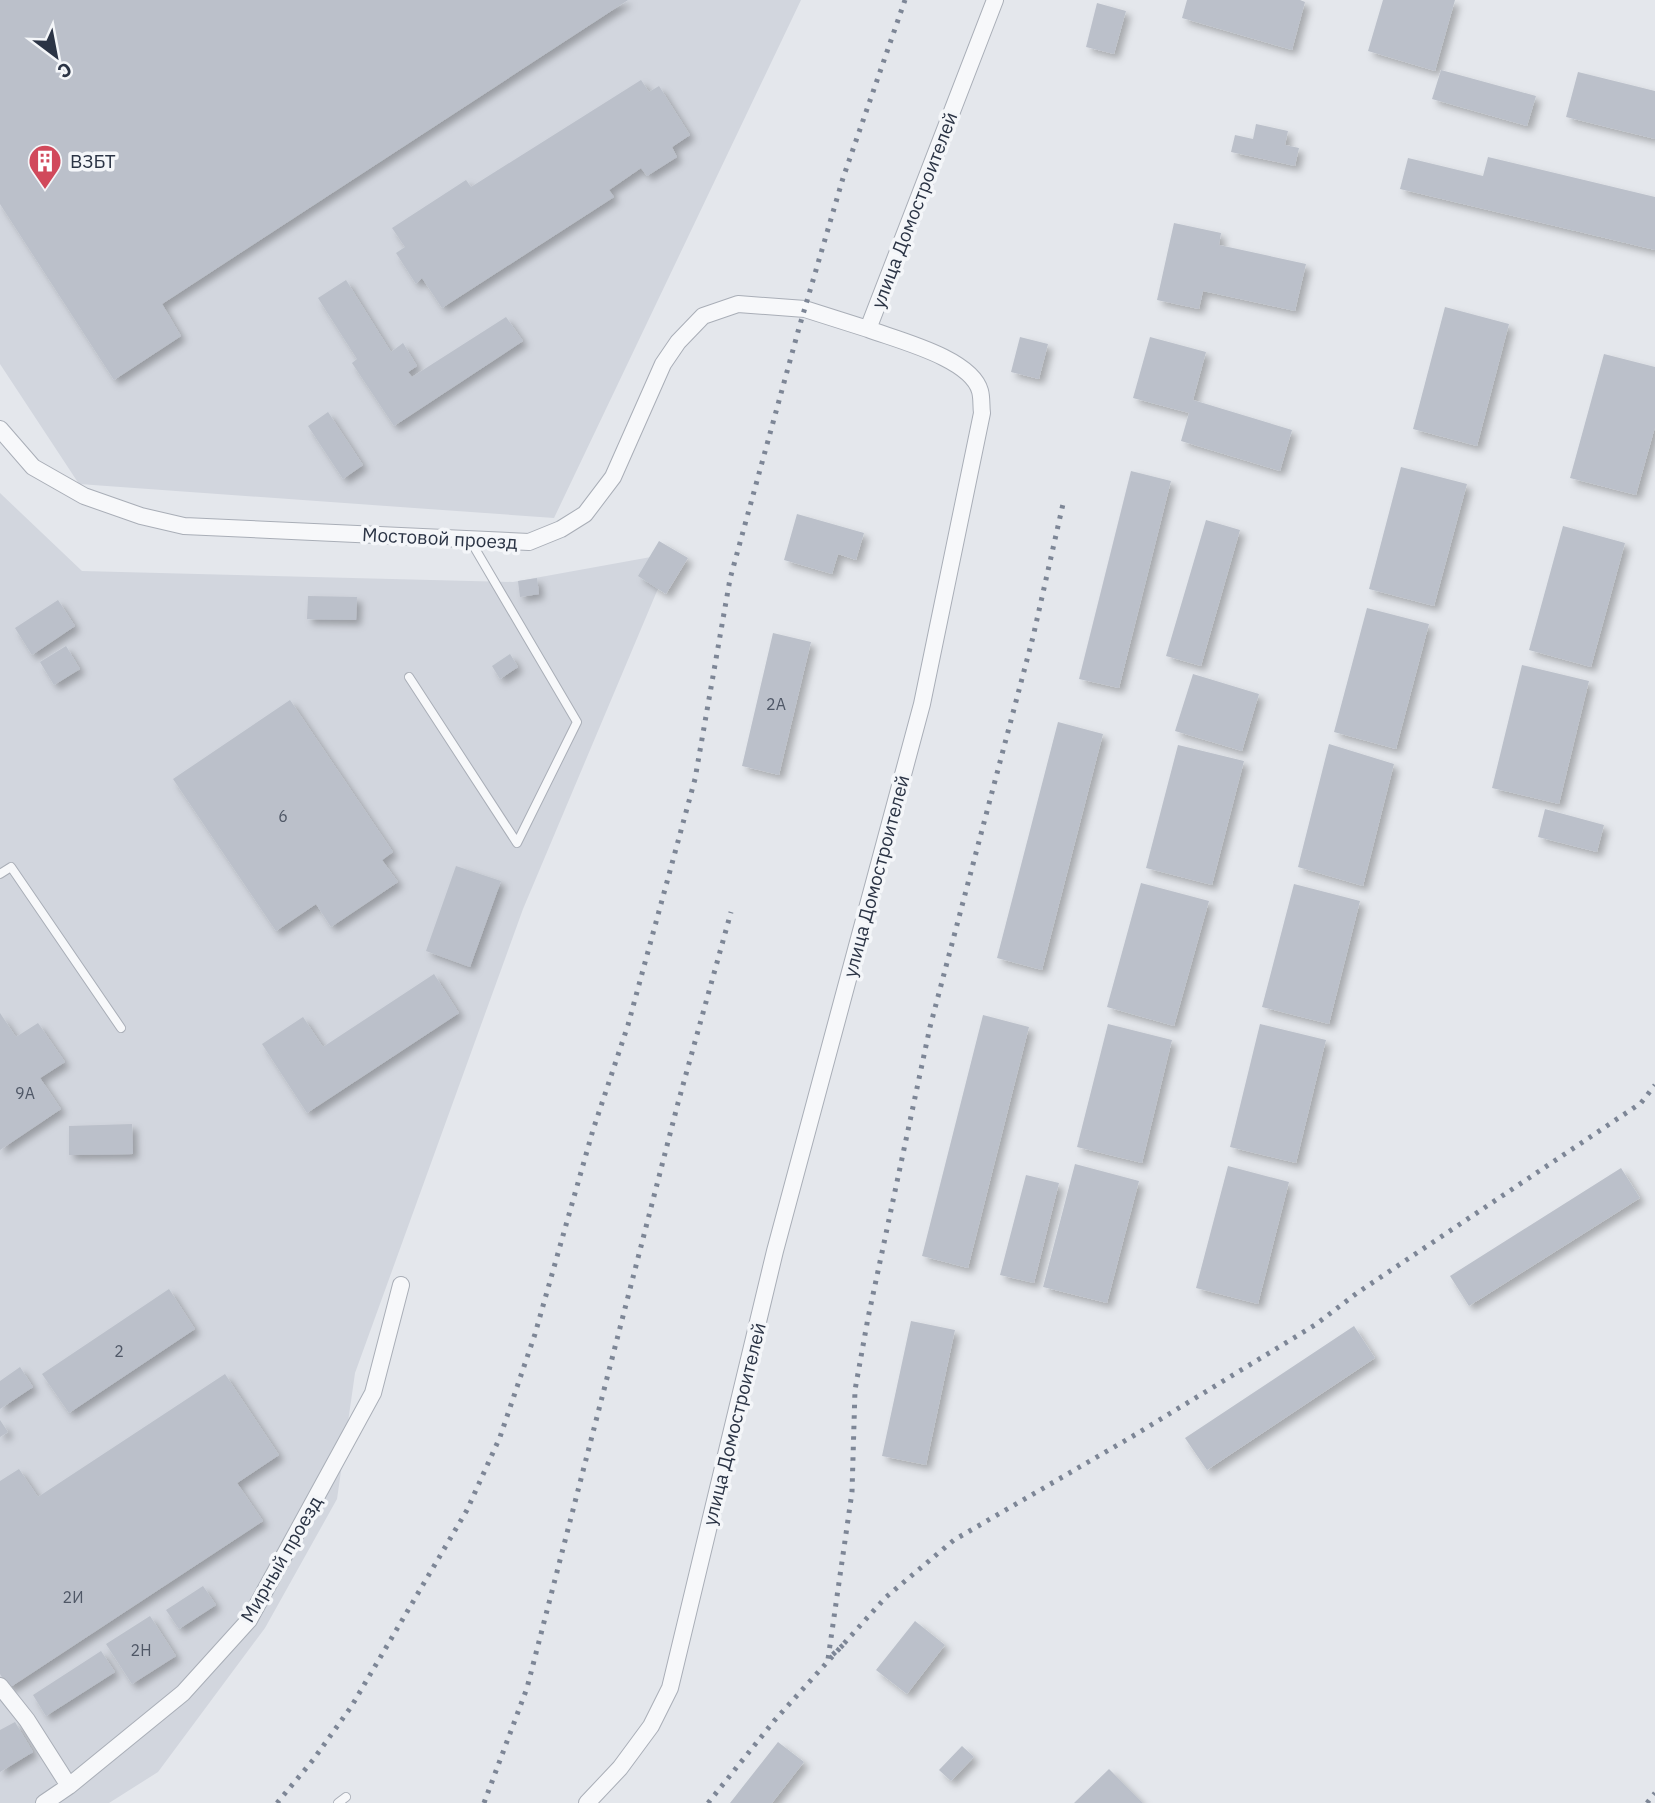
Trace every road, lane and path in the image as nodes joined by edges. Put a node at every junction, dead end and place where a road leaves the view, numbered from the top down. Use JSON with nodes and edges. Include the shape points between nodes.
{"nodes":[{"id":1,"x":995,"y":0,"type":"edge"},
{"id":2,"x":868,"y":329,"type":"junction"},
{"id":3,"x":0,"y":429,"type":"edge"},
{"id":4,"x":470,"y":540,"type":"junction"},
{"id":5,"x":409,"y":677,"type":"dead end"},
{"id":6,"x":0,"y":874,"type":"edge"},
{"id":7,"x":121,"y":1028,"type":"dead end"},
{"id":8,"x":401,"y":1285,"type":"dead end"},
{"id":9,"x":0,"y":1686,"type":"edge"},
{"id":10,"x":69,"y":1786,"type":"junction"},
{"id":11,"x":346,"y":1797,"type":"dead end"},
{"id":12,"x":44,"y":1803,"type":"edge"},
{"id":13,"x":338,"y":1803,"type":"edge"},
{"id":14,"x":587,"y":1803,"type":"edge"}],
"edges":[{"from":1,"to":2,"type":"street","name":"улица Домостроителей"},
{"from":2,"to":4,"type":"street","name":"Мостовой проезд","via":[[804,309],[738,304],[703,316],[663,364],[613,477],[585,514],[529,542]]},
{"from":2,"to":14,"type":"street","name":"улица Домостроителей","via":[[950,360],[980,390],[982,413],[922,704],[775,1251],[670,1688],[651,1726]]},
{"from":3,"to":4,"type":"street","name":"Мостовой проезд","via":[[33,467],[83,496],[141,516],[184,526]]},
{"from":4,"to":5,"type":"lane","via":[[577,722],[517,843]]},
{"from":6,"to":7,"type":"lane","via":[[10,867]]},
{"from":8,"to":10,"type":"street","name":"Мирный проезд","via":[[373,1393],[249,1620],[183,1693]]},
{"from":9,"to":10,"type":"street"},
{"from":10,"to":12,"type":"street","name":"Мирный проезд"},
{"from":11,"to":13,"type":"lane"}]}
